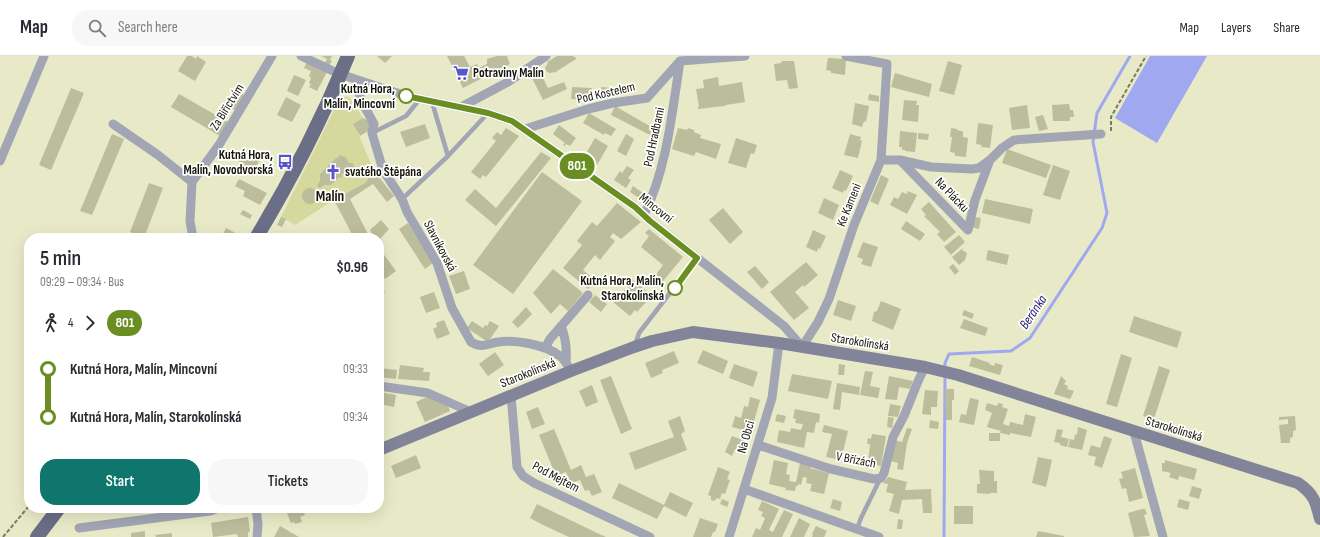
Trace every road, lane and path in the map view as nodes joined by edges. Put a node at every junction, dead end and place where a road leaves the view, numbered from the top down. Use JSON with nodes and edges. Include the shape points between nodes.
{"nodes":[{"id":1,"x":44,"y":56,"type":"edge"},
{"id":2,"x":272,"y":56,"type":"edge"},
{"id":3,"x":301,"y":56,"type":"edge"},
{"id":4,"x":348,"y":56,"type":"edge"},
{"id":5,"x":545,"y":56,"type":"edge"},
{"id":6,"x":745,"y":56,"type":"edge"},
{"id":7,"x":846,"y":56,"type":"edge"},
{"id":8,"x":1146,"y":56,"type":"edge"},
{"id":9,"x":678,"y":59,"type":"edge"},
{"id":10,"x":889,"y":60,"type":"edge"},
{"id":11,"x":337,"y":73,"type":"junction"},
{"id":12,"x":359,"y":81,"type":"junction"},
{"id":13,"x":421,"y":99,"type":"junction"},
{"id":14,"x":431,"y":101,"type":"junction"},
{"id":15,"x":461,"y":107,"type":"junction"},
{"id":16,"x":488,"y":113,"type":"junction"},
{"id":17,"x":113,"y":124,"type":"dead end"},
{"id":18,"x":525,"y":130,"type":"junction"},
{"id":19,"x":372,"y":133,"type":"junction"},
{"id":20,"x":1101,"y":134,"type":"dead end"},
{"id":21,"x":1111,"y":136,"type":"dead end"},
{"id":22,"x":448,"y":156,"type":"junction"},
{"id":23,"x":881,"y":160,"type":"junction"},
{"id":24,"x":900,"y":160,"type":"junction"},
{"id":25,"x":990,"y":160,"type":"junction"},
{"id":26,"x":0,"y":161,"type":"edge"},
{"id":27,"x":192,"y":182,"type":"junction"},
{"id":28,"x":402,"y":199,"type":"junction"},
{"id":29,"x":644,"y":215,"type":"junction"},
{"id":30,"x":192,"y":233,"type":"edge"},
{"id":31,"x":259,"y":233,"type":"edge"},
{"id":32,"x":697,"y":258,"type":"junction"},
{"id":33,"x":588,"y":295,"type":"dead end"},
{"id":34,"x":561,"y":326,"type":"junction"},
{"id":35,"x":779,"y":343,"type":"junction"},
{"id":36,"x":634,"y":347,"type":"junction"},
{"id":37,"x":802,"y":347,"type":"junction"},
{"id":38,"x":545,"y":348,"type":"junction"},
{"id":39,"x":568,"y":367,"type":"junction"},
{"id":40,"x":925,"y":367,"type":"junction"},
{"id":41,"x":384,"y":387,"type":"edge"},
{"id":42,"x":511,"y":395,"type":"junction"},
{"id":43,"x":471,"y":412,"type":"junction"},
{"id":44,"x":1134,"y":432,"type":"junction"},
{"id":45,"x":758,"y":445,"type":"junction"},
{"id":46,"x":384,"y":448,"type":"edge"},
{"id":47,"x":881,"y":478,"type":"junction"},
{"id":48,"x":744,"y":489,"type":"junction"},
{"id":49,"x":24,"y":512,"type":"edge"},
{"id":50,"x":55,"y":513,"type":"edge"},
{"id":51,"x":188,"y":513,"type":"edge"},
{"id":52,"x":257,"y":513,"type":"edge"},
{"id":53,"x":1320,"y":519,"type":"edge"},
{"id":54,"x":79,"y":528,"type":"dead end"},
{"id":55,"x":857,"y":529,"type":"junction"},
{"id":56,"x":3,"y":537,"type":"edge"},
{"id":57,"x":37,"y":537,"type":"edge"},
{"id":58,"x":257,"y":537,"type":"edge"},
{"id":59,"x":650,"y":537,"type":"edge"},
{"id":60,"x":729,"y":537,"type":"edge"},
{"id":61,"x":878,"y":537,"type":"edge"},
{"id":62,"x":1163,"y":537,"type":"edge"}],
"edges":[{"from":1,"to":26,"type":"street"},
{"from":2,"to":27,"type":"street","name":"Za Biřictvím","via":[[219,144]]},
{"from":3,"to":11,"type":"street"},
{"from":4,"to":11,"type":"main road"},
{"from":5,"to":15,"type":"street","via":[[508,82]]},
{"from":6,"to":9,"type":"street"},
{"from":7,"to":10,"type":"street","name":"Ke Kameni"},
{"from":8,"to":21,"type":"path","via":[[1111,116]]},
{"from":9,"to":18,"type":"street","name":"Pod Kostelem","via":[[647,98],[588,109]]},
{"from":9,"to":29,"type":"street","name":"Pod Hradbami","via":[[670,130],[653,197]]},
{"from":10,"to":23,"type":"street","name":"Ke Kameni"},
{"from":11,"to":12,"type":"street","name":"Mincovní"},
{"from":11,"to":31,"type":"main road","via":[[302,156]]},
{"from":12,"to":13,"type":"street","name":"Mincovní"},
{"from":12,"to":19,"type":"street","name":"Slavníkovská","via":[[362,102],[374,124]]},
{"from":13,"to":14,"type":"street","name":"Mincovní"},
{"from":13,"to":19,"type":"lane","via":[[406,116]]},
{"from":14,"to":15,"type":"street","name":"Mincovní"},
{"from":14,"to":22,"type":"lane"},
{"from":15,"to":16,"type":"street","name":"Mincovní"},
{"from":16,"to":18,"type":"street","name":"Mincovní","via":[[512,121]]},
{"from":16,"to":22,"type":"lane"},
{"from":17,"to":27,"type":"street"},
{"from":18,"to":29,"type":"street","name":"Mincovní"},
{"from":19,"to":28,"type":"street","name":"Slavníkovská","via":[[383,170]]},
{"from":20,"to":25,"type":"street","name":"Na Plácku","via":[[1014,140]]},
{"from":22,"to":28,"type":"lane"},
{"from":23,"to":24,"type":"street","name":"Na Plácku"},
{"from":23,"to":37,"type":"street","name":"Ke Kameni","via":[[854,225],[829,299]]},
{"from":24,"to":25,"type":"street","name":"Na Plácku","via":[[931,167],[972,169]]},
{"from":24,"to":25,"type":"street","name":"Na Plácku","via":[[968,230],[975,200]]},
{"from":27,"to":30,"type":"street","via":[[190,221]]},
{"from":28,"to":38,"type":"street","name":"Slavníkovská","via":[[437,263],[452,308],[471,342],[485,346],[498,342],[513,342]]},
{"from":29,"to":32,"type":"street","name":"Mincovní"},
{"from":32,"to":36,"type":"lane","via":[[639,334]]},
{"from":32,"to":37,"type":"street","name":"Mincovní","via":[[784,326]]},
{"from":33,"to":34,"type":"street"},
{"from":34,"to":38,"type":"street"},
{"from":34,"to":39,"type":"street","via":[[565,336]]},
{"from":35,"to":36,"type":"street","name":"Starokolínská","via":[[693,332]]},
{"from":35,"to":37,"type":"street","name":"Starokolínská"},
{"from":35,"to":45,"type":"street","name":"Na Obci","via":[[772,398]]},
{"from":36,"to":39,"type":"street","name":"Starokolínská"},
{"from":37,"to":40,"type":"street","name":"Starokolínská"},
{"from":38,"to":39,"type":"street","name":"Slavníkovská","via":[[560,356]]},
{"from":39,"to":42,"type":"street","name":"Starokolínská"},
{"from":40,"to":44,"type":"street","name":"Starokolínská"},
{"from":40,"to":47,"type":"street","name":"V Břízách","via":[[893,437]]},
{"from":41,"to":43,"type":"street","via":[[428,393]]},
{"from":42,"to":43,"type":"street","name":"Starokolínská"},
{"from":42,"to":59,"type":"street","name":"Pod Mejtem","via":[[517,467],[523,476]]},
{"from":43,"to":46,"type":"street","name":"Starokolínská"},
{"from":44,"to":53,"type":"street","name":"Starokolínská","via":[[1298,483],[1308,490],[1315,500]]},
{"from":44,"to":62,"type":"street"},
{"from":45,"to":47,"type":"street","name":"V Břízách","via":[[831,469],[874,479]]},
{"from":45,"to":48,"type":"street","name":"Na Obci"},
{"from":47,"to":55,"type":"lane"},
{"from":48,"to":55,"type":"street"},
{"from":48,"to":60,"type":"street","name":"Na Obci"},
{"from":49,"to":56,"type":"path"},
{"from":50,"to":57,"type":"main road"},
{"from":51,"to":54,"type":"street"},
{"from":52,"to":58,"type":"street"},
{"from":55,"to":61,"type":"street"}]}
